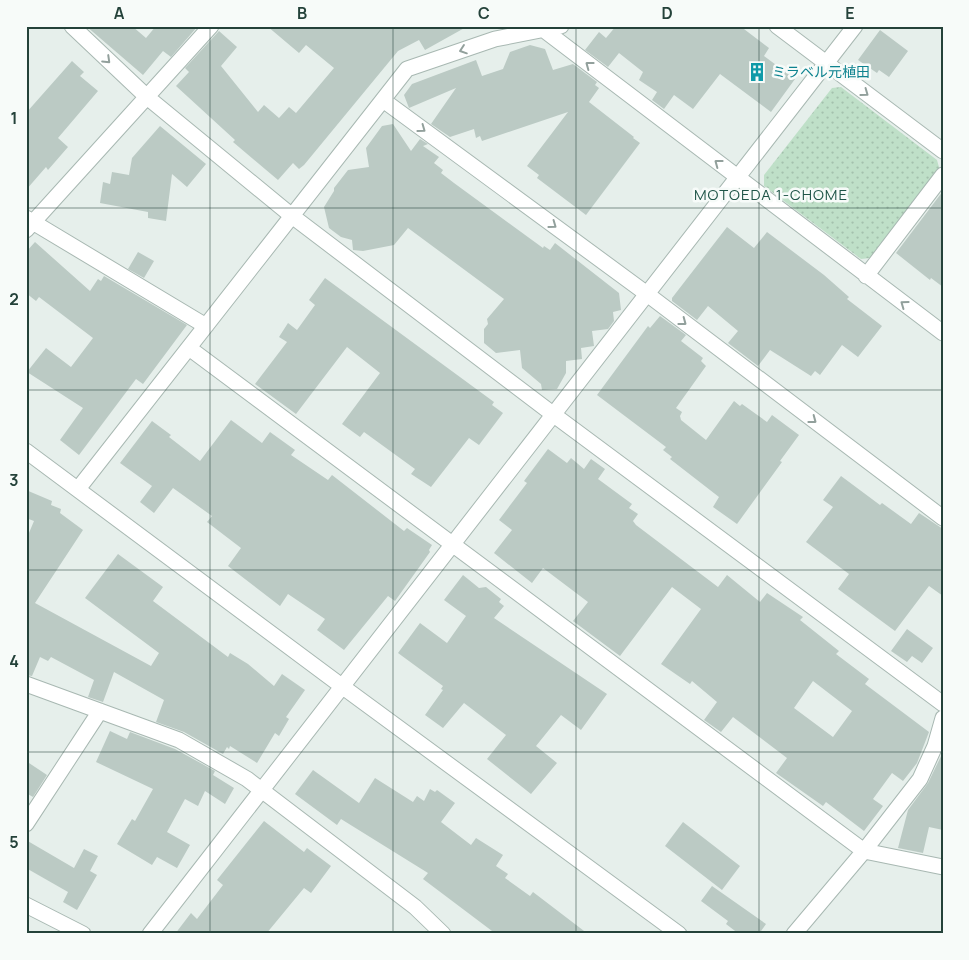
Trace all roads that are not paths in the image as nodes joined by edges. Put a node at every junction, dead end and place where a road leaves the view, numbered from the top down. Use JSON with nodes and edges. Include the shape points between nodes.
{"nodes":[{"id":1,"x":72,"y":26,"type":"edge"},
{"id":2,"x":211,"y":26,"type":"edge"},
{"id":3,"x":561,"y":26,"type":"edge"},
{"id":4,"x":776,"y":26,"type":"edge"},
{"id":5,"x":855,"y":26,"type":"edge"},
{"id":6,"x":544,"y":30,"type":"junction"},
{"id":7,"x":493,"y":33,"type":"edge"},
{"id":8,"x":826,"y":64,"type":"junction"},
{"id":9,"x":147,"y":97,"type":"junction"},
{"id":10,"x":382,"y":100,"type":"junction"},
{"id":11,"x":943,"y":151,"type":"edge"},
{"id":12,"x":943,"y":175,"type":"edge"},
{"id":13,"x":737,"y":178,"type":"junction"},
{"id":14,"x":292,"y":216,"type":"junction"},
{"id":15,"x":28,"y":224,"type":"edge"},
{"id":16,"x":866,"y":276,"type":"junction"},
{"id":17,"x":647,"y":294,"type":"junction"},
{"id":18,"x":206,"y":326,"type":"junction"},
{"id":19,"x":943,"y":333,"type":"edge"},
{"id":20,"x":189,"y":348,"type":"junction"},
{"id":21,"x":554,"y":415,"type":"junction"},
{"id":22,"x":26,"y":451,"type":"edge"},
{"id":23,"x":78,"y":489,"type":"junction"},
{"id":24,"x":943,"y":518,"type":"edge"},
{"id":25,"x":453,"y":545,"type":"junction"},
{"id":26,"x":26,"y":684,"type":"edge"},
{"id":27,"x":343,"y":687,"type":"junction"},
{"id":28,"x":943,"y":704,"type":"edge"},
{"id":29,"x":100,"y":710,"type":"junction"},
{"id":30,"x":943,"y":718,"type":"edge"},
{"id":31,"x":262,"y":790,"type":"junction"},
{"id":32,"x":26,"y":824,"type":"edge"},
{"id":33,"x":864,"y":851,"type":"junction"},
{"id":34,"x":943,"y":867,"type":"edge"},
{"id":35,"x":26,"y":905,"type":"edge"},
{"id":36,"x":83,"y":934,"type":"edge"},
{"id":37,"x":150,"y":934,"type":"edge"},
{"id":38,"x":443,"y":934,"type":"edge"},
{"id":39,"x":679,"y":934,"type":"edge"},
{"id":40,"x":794,"y":934,"type":"edge"}],
"edges":[{"from":1,"to":9,"type":"street","one_way":true},
{"from":2,"to":9,"type":"street"},
{"from":3,"to":6,"type":"street"},
{"from":4,"to":8,"type":"street"},
{"from":5,"to":8,"type":"street"},
{"from":6,"to":7,"type":"street"},
{"from":13,"to":6,"type":"street","one_way":true},
{"from":7,"to":10,"type":"street","one_way":true,"via":[[407,69]]},
{"from":8,"to":11,"type":"street","one_way":true},
{"from":8,"to":13,"type":"street"},
{"from":9,"to":14,"type":"street"},
{"from":9,"to":15,"type":"street"},
{"from":10,"to":14,"type":"street"},
{"from":10,"to":17,"type":"street","one_way":true},
{"from":12,"to":16,"type":"street"},
{"from":13,"to":16,"type":"street"},
{"from":13,"to":17,"type":"street"},
{"from":14,"to":18,"type":"street"},
{"from":14,"to":21,"type":"street"},
{"from":15,"to":18,"type":"street"},
{"from":19,"to":16,"type":"street","one_way":true},
{"from":17,"to":21,"type":"street"},
{"from":17,"to":24,"type":"street","one_way":true},
{"from":18,"to":20,"type":"street"},
{"from":20,"to":23,"type":"street"},
{"from":20,"to":25,"type":"street"},
{"from":21,"to":25,"type":"street"},
{"from":21,"to":28,"type":"street"},
{"from":22,"to":23,"type":"street"},
{"from":23,"to":27,"type":"street"},
{"from":25,"to":27,"type":"street"},
{"from":25,"to":33,"type":"street"},
{"from":26,"to":29,"type":"street"},
{"from":27,"to":31,"type":"street"},
{"from":27,"to":39,"type":"street"},
{"from":29,"to":31,"type":"street","via":[[179,740],[247,778]]},
{"from":29,"to":32,"type":"street"},
{"from":30,"to":33,"type":"street","via":[[920,779]]},
{"from":31,"to":37,"type":"street"},
{"from":31,"to":38,"type":"street","via":[[415,906]]},
{"from":33,"to":34,"type":"street"},
{"from":33,"to":40,"type":"street"},
{"from":35,"to":36,"type":"street"}]}
